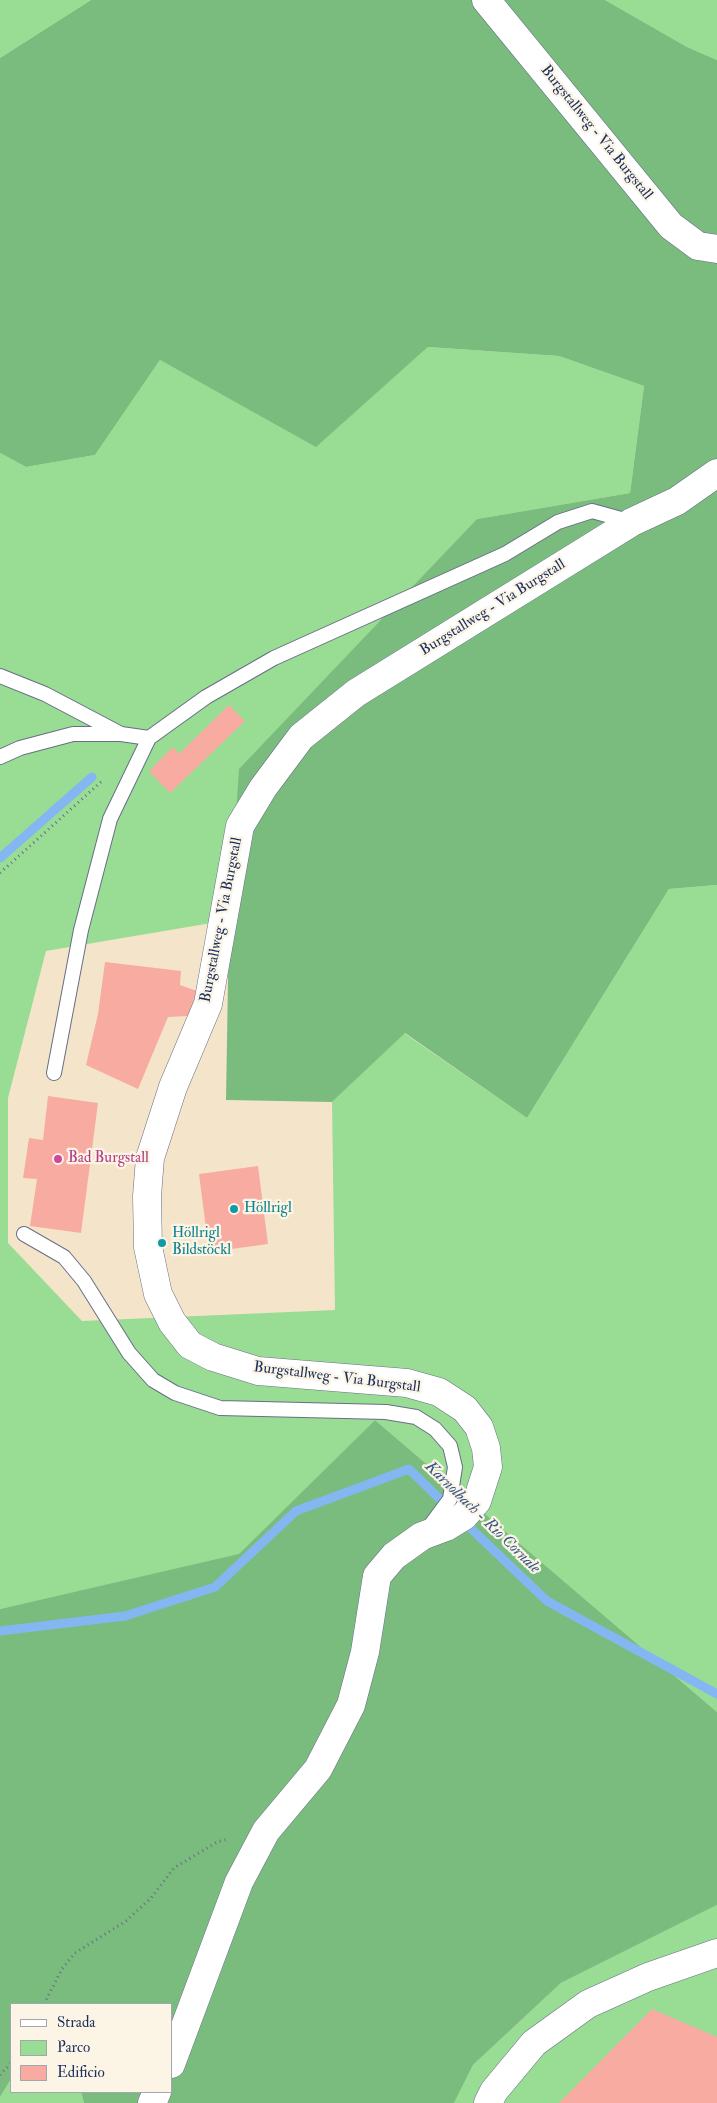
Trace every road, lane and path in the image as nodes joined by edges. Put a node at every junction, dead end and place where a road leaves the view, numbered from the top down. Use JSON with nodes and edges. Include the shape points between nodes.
{"nodes":[{"id":1,"x":486,"y":0,"type":"edge"},
{"id":2,"x":717,"y":250,"type":"edge"},
{"id":3,"x":717,"y":473,"type":"edge"},
{"id":4,"x":632,"y":522,"type":"junction"},
{"id":5,"x":0,"y":676,"type":"edge"},
{"id":6,"x":121,"y":734,"type":"junction"},
{"id":7,"x":149,"y":738,"type":"junction"},
{"id":8,"x":0,"y":757,"type":"edge"},
{"id":9,"x":107,"y":777,"type":"dead end"},
{"id":10,"x":0,"y":873,"type":"edge"},
{"id":11,"x":54,"y":1073,"type":"dead end"},
{"id":12,"x":24,"y":1234,"type":"dead end"},
{"id":13,"x":434,"y":1532,"type":"junction"},
{"id":14,"x":266,"y":1831,"type":"junction"},
{"id":15,"x":717,"y":1953,"type":"edge"},
{"id":16,"x":45,"y":2003,"type":"edge"},
{"id":17,"x":172,"y":2061,"type":"edge"},
{"id":18,"x":10,"y":2064,"type":"edge"},
{"id":19,"x":0,"y":2075,"type":"edge"},
{"id":20,"x":488,"y":2103,"type":"edge"}],
"edges":[{"from":1,"to":2,"type":"street","name":"Burgstallweg - Via Burgstall","via":[[671,226],[698,246]]},
{"from":3,"to":4,"type":"street","name":"Burgstallweg - Via Burgstall","via":[[677,501]]},
{"from":4,"to":7,"type":"lane","via":[[592,511],[558,522],[505,554],[274,658],[206,697]]},
{"from":4,"to":13,"type":"street","name":"Burgstallweg - Via Burgstall","via":[[356,693],[302,737],[263,788],[240,826],[208,1004],[172,1087],[150,1158],[148,1247],[158,1294],[172,1322],[190,1345],[213,1357],[258,1370],[406,1383],[439,1392],[466,1409],[479,1427],[488,1467],[477,1501],[464,1516]]},
{"from":5,"to":6,"type":"lane","via":[[45,694]]},
{"from":6,"to":7,"type":"lane"},
{"from":6,"to":8,"type":"lane","via":[[73,734],[20,748]]},
{"from":7,"to":11,"type":"lane","via":[[110,818],[81,930]]},
{"from":9,"to":10,"type":"path"},
{"from":12,"to":13,"type":"lane","via":[[64,1257],[84,1281],[129,1353],[154,1380],[175,1393],[220,1408],[386,1412],[416,1417],[435,1429],[450,1446],[455,1467],[450,1499]]},
{"from":13,"to":14,"type":"street","name":"Burgstallweg - Via Burgstall","via":[[394,1556],[377,1576],[365,1652],[351,1705],[318,1769]]},
{"from":14,"to":16,"type":"path","via":[[217,1842],[174,1868],[151,1898],[126,1921],[76,1953],[62,1969]]},
{"from":14,"to":17,"type":"street","name":"Burgstallweg - Via Burgstall","via":[[239,1882]]},
{"from":15,"to":20,"type":"street","via":[[648,1977],[588,2004],[534,2043],[494,2091]]},
{"from":18,"to":19,"type":"path"}]}
